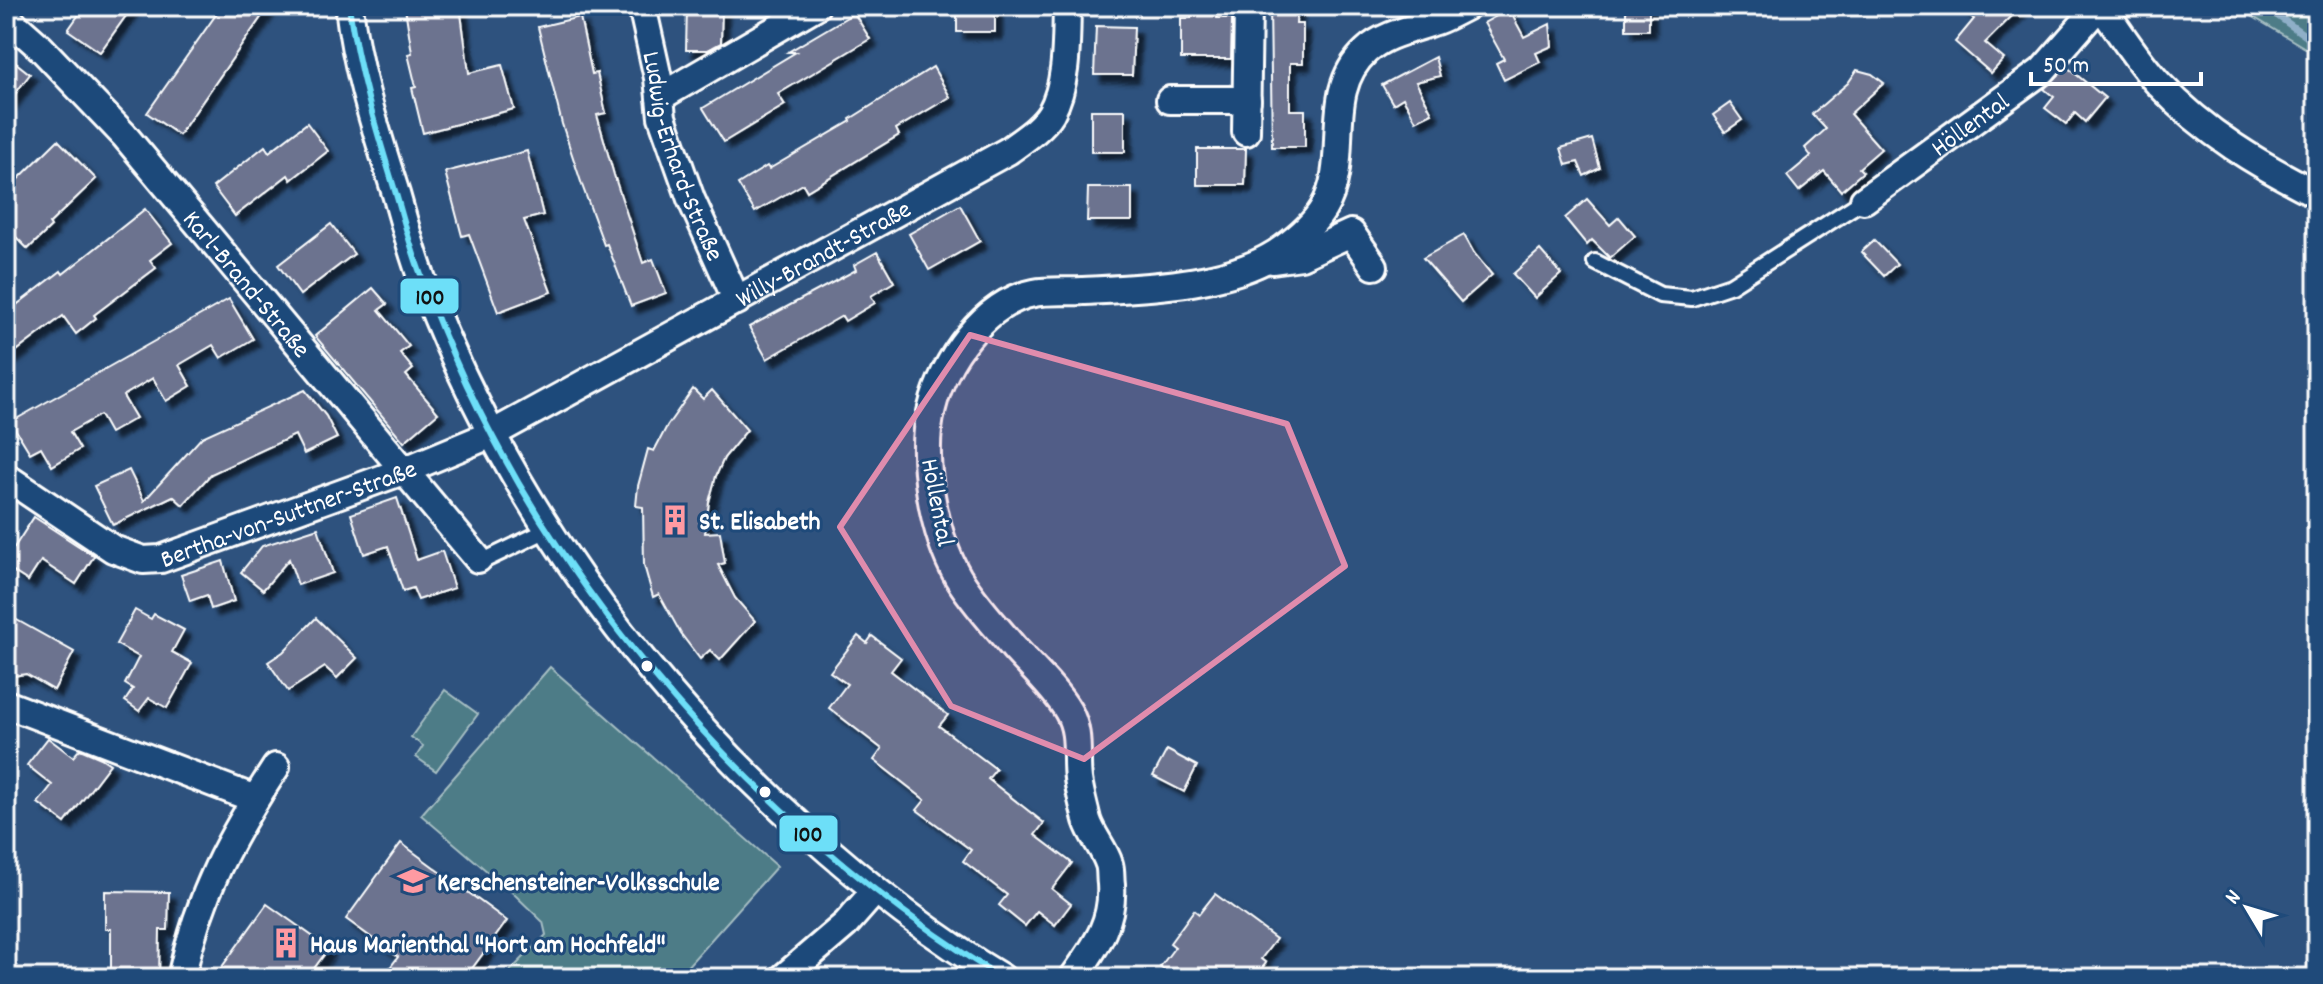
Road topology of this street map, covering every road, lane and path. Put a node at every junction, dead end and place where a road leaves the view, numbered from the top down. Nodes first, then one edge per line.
1 (349, 6) edge
2 (642, 6) edge
3 (816, 6) edge
4 (1067, 6) edge
5 (1248, 6) edge
6 (1467, 6) edge
7 (2100, 6) edge
8 (6, 17) edge
9 (660, 97) junction
10 (1170, 100) dead end
11 (1247, 100) junction
12 (1246, 132) dead end
13 (2317, 194) edge
14 (1864, 200) joint
15 (1264, 261) junction
16 (1595, 262) dead end
17 (1374, 266) dead end
18 (737, 301) junction
19 (492, 434) junction
20 (403, 471) junction
21 (6, 477) edge
22 (547, 530) junction
23 (478, 559) joint
24 (6, 704) edge
25 (276, 767) dead end
26 (255, 799) junction
27 (875, 891) junction
28 (181, 978) edge
29 (783, 978) edge
30 (1002, 978) edge
31 (1073, 978) edge

1 - 19 street
2 - 9 street, Ludwig-Erhard-Straße
3 - 9 street
4 - 18 street, Willy-Brandt-Straße
5 - 11 street
6 - 15 street, Höllental
7 - 13 street, Höllental
7 - 14 street, Höllental
8 - 20 street, Karl-Brand-Straße
9 - 18 street, Ludwig-Erhard-Straße
10 - 11 street
11 - 12 street
14 - 16 lane
15 - 17 street, Höllental
15 - 31 street, Höllental
18 - 19 street, Willy-Brandt-Straße
19 - 20 street, Bertha-von-Suttner-Straße
19 - 22 street
20 - 21 street, Bertha-von-Suttner-Straße
20 - 23 street, Karl-Brand-Straße
22 - 23 lane
22 - 27 street
24 - 26 street
25 - 26 street
26 - 28 street
27 - 29 street
27 - 30 street

